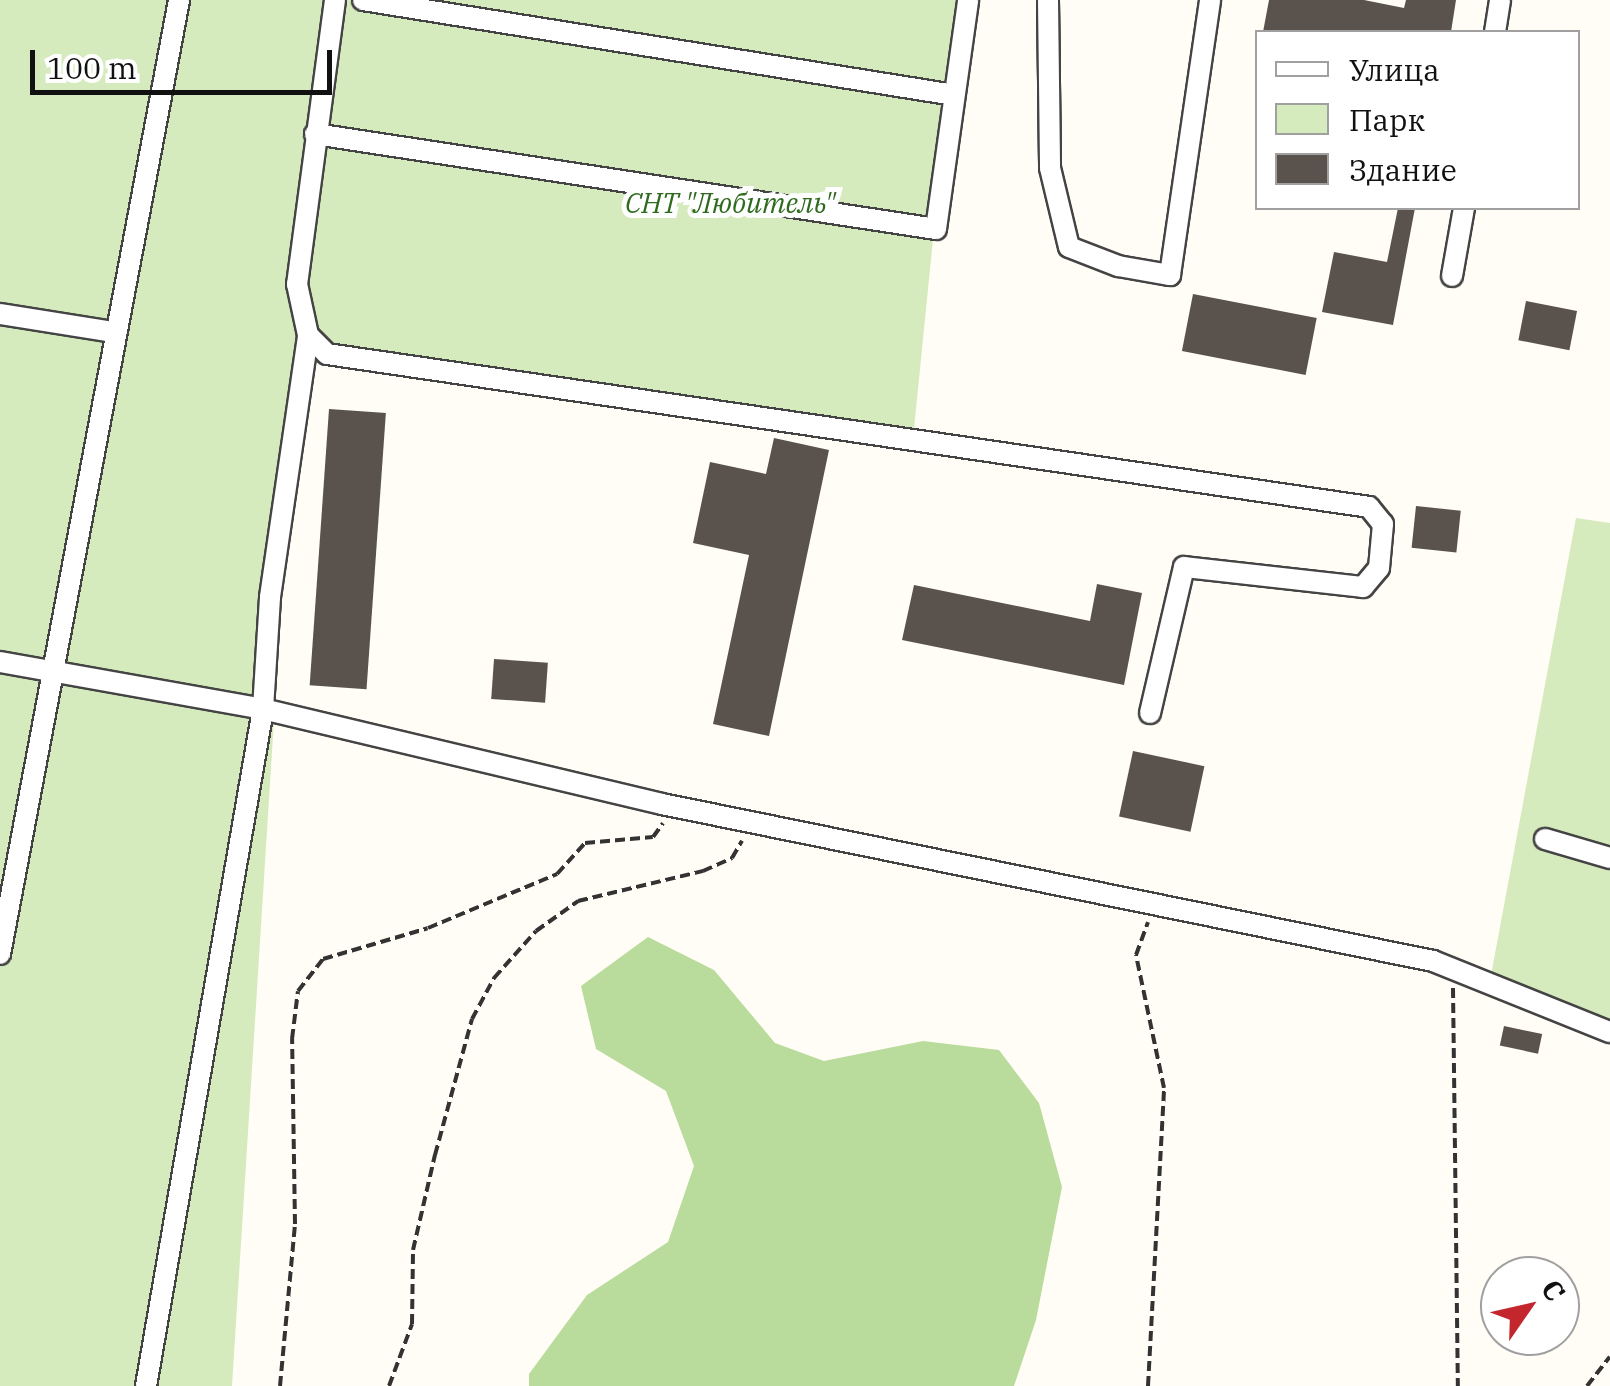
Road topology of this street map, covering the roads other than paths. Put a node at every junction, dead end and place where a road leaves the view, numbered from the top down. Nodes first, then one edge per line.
1 (180, 0) edge
2 (334, 0) edge
3 (363, 0) edge
4 (968, 0) edge
5 (1048, 0) edge
6 (1210, 0) edge
7 (1500, 0) edge
8 (1494, 30) edge
9 (954, 94) junction
10 (314, 134) junction
11 (1464, 210) edge
12 (1452, 276) dead end
13 (0, 314) edge
14 (114, 332) junction
15 (308, 335) junction
16 (0, 662) edge
17 (51, 671) junction
18 (263, 709) junction
19 (1150, 713) dead end
20 (1545, 840) dead end
21 (1610, 858) edge
22 (0, 954) edge
23 (1610, 1032) edge
24 (146, 1386) edge

1 - 14 street
2 - 10 street
3 - 9 street
4 - 9 street
5 - 6 street
7 - 8 street
9 - 10 street
10 - 15 street
11 - 12 street
13 - 14 street
14 - 17 street
15 - 18 street
15 - 19 street
16 - 17 street
17 - 18 street
17 - 22 street
18 - 23 street
18 - 24 street
20 - 21 street

